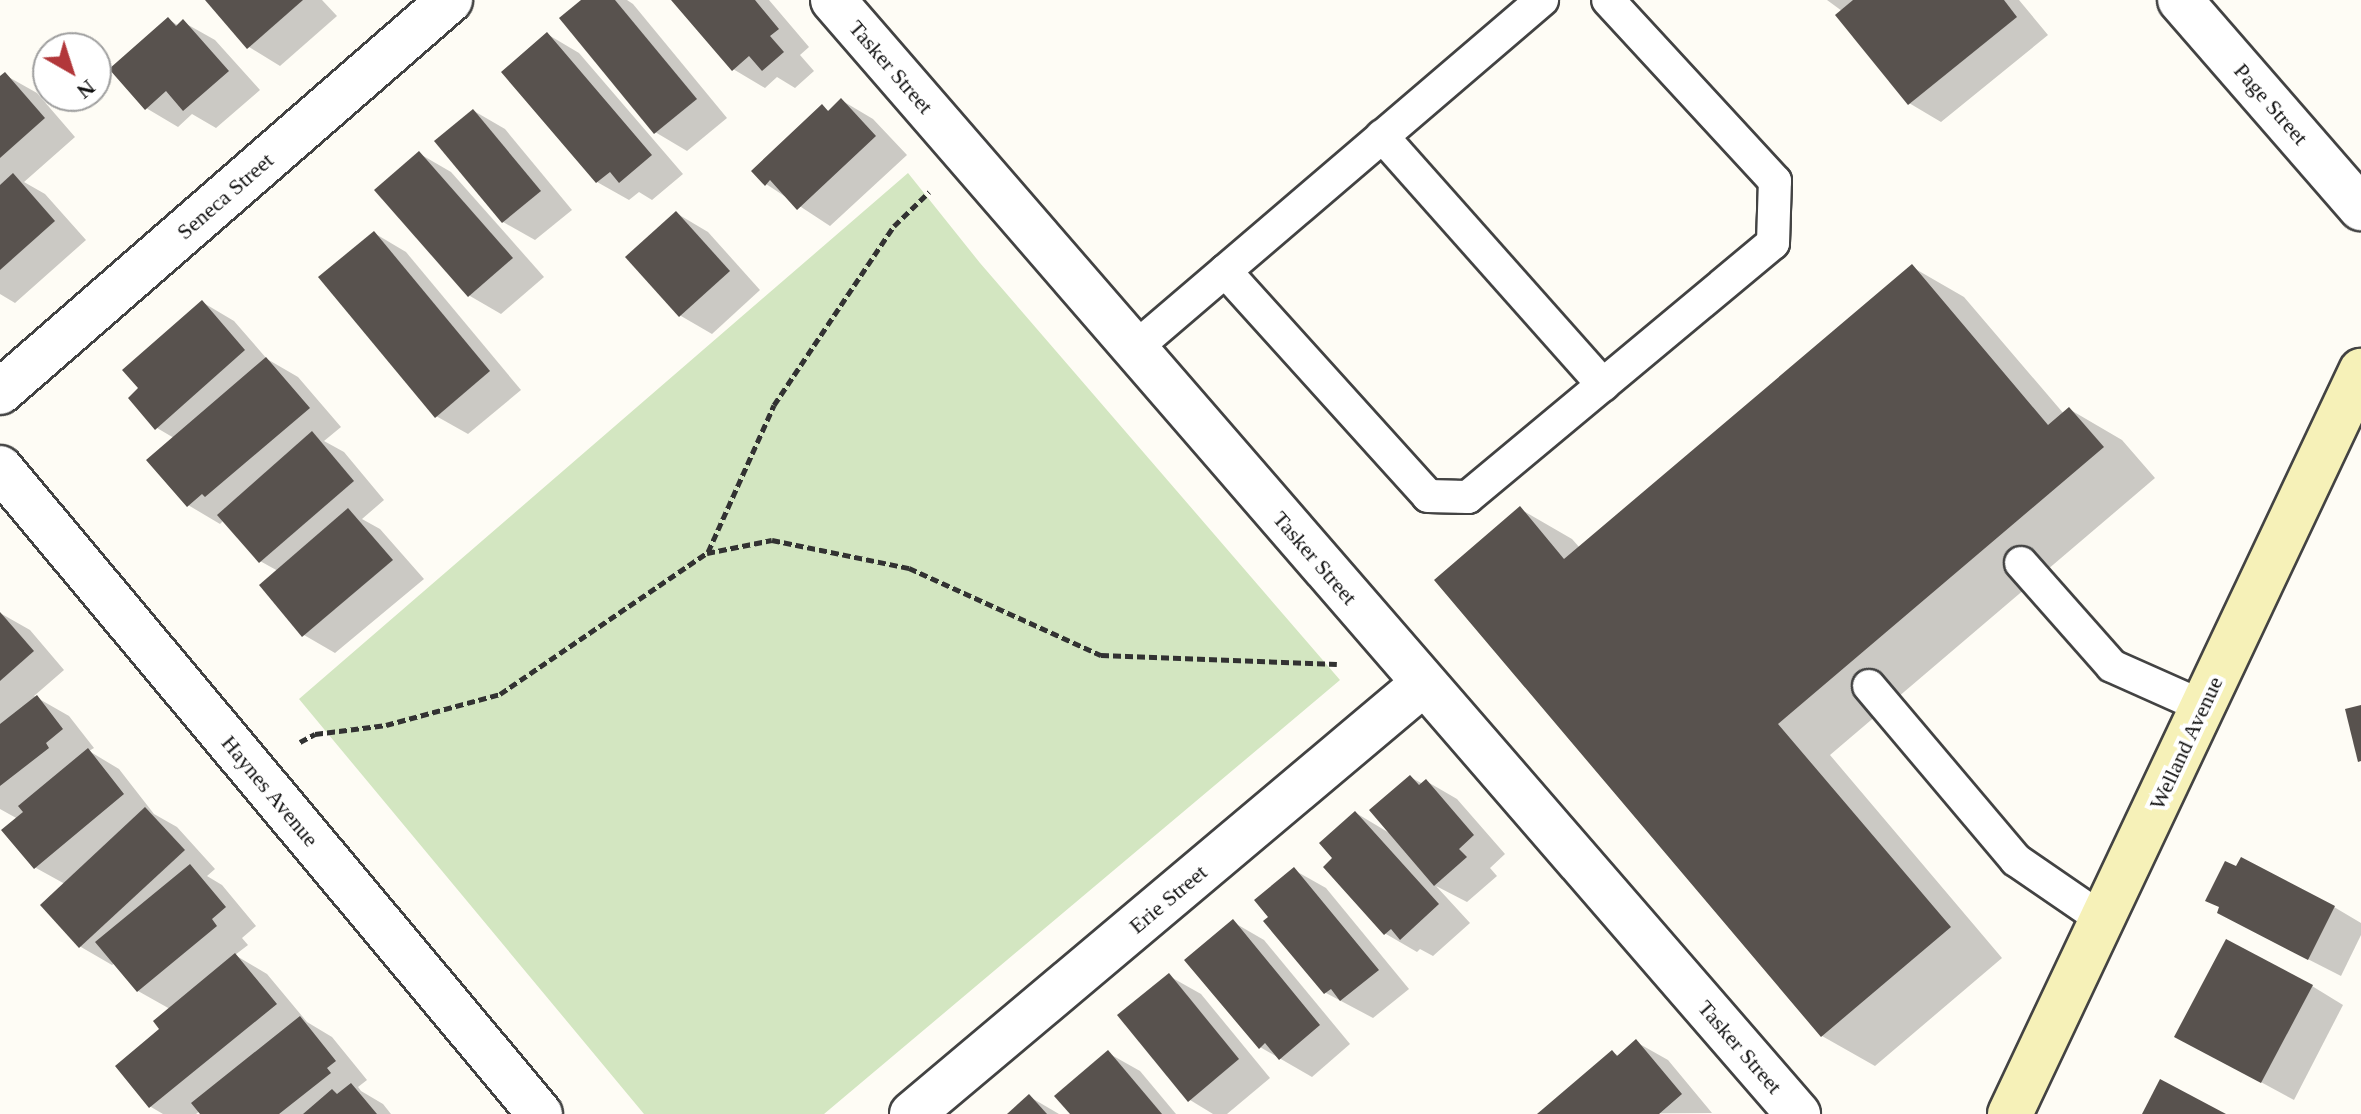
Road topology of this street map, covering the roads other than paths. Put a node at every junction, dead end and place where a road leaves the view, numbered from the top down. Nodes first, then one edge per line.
1 (450, 0) edge
2 (833, 0) edge
3 (1542, 0) edge
4 (1608, 0) edge
5 (2180, 0) edge
6 (1382, 136) junction
7 (2361, 208) edge
8 (1225, 271) junction
9 (1134, 349) junction
10 (2361, 371) edge
11 (1603, 385) junction
12 (0, 392) edge
13 (0, 468) edge
14 (2021, 563) dead end
15 (1415, 674) junction
16 (1869, 686) dead end
17 (2204, 707) junction
18 (2102, 919) junction
19 (540, 1114) edge
20 (912, 1114) edge
21 (1798, 1114) edge
22 (2010, 1114) edge

1 - 12 street, Seneca Street
2 - 9 street, Tasker Street
3 - 6 lane
4 - 11 lane
5 - 7 street, Page Street
6 - 8 lane
6 - 11 lane
8 - 9 lane
8 - 11 lane
9 - 15 street, Tasker Street
10 - 17 main road, Welland Avenue
13 - 19 street, Haynes Avenue
14 - 17 lane
15 - 20 street, Erie Street
15 - 21 street, Tasker Street
16 - 18 lane
17 - 18 main road, Welland Avenue
18 - 22 main road, Welland Avenue

